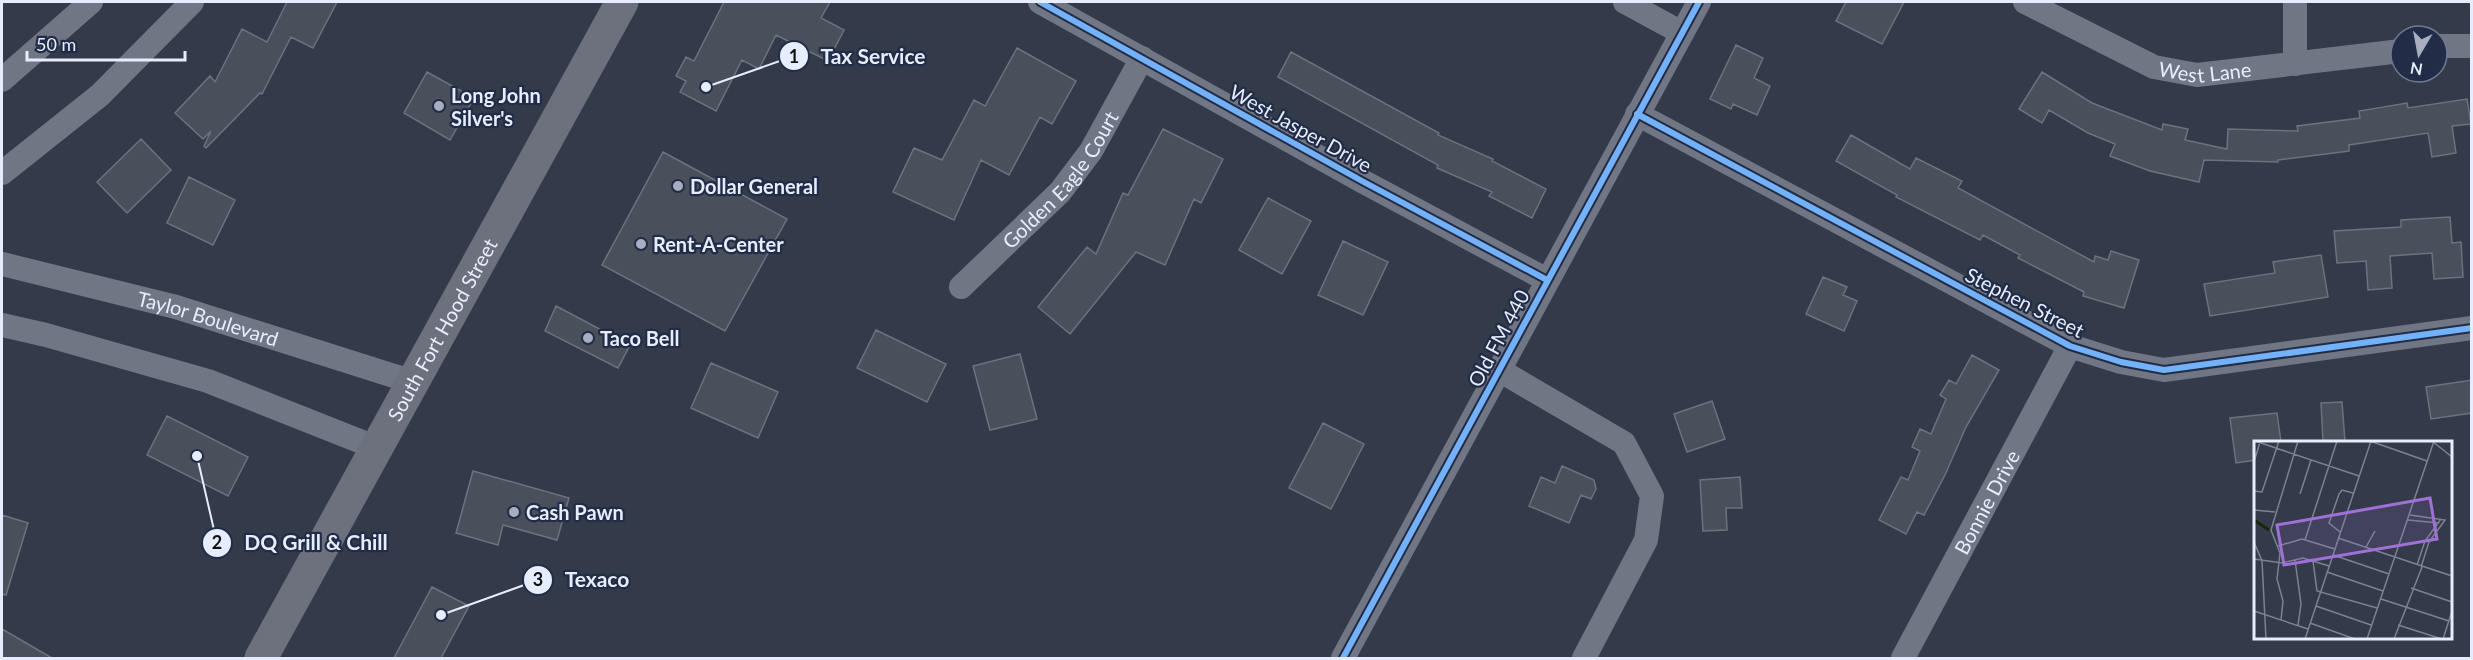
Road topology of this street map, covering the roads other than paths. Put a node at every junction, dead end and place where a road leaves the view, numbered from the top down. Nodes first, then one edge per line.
1 (91, 2) edge
2 (192, 2) edge
3 (622, 2) edge
4 (1040, 2) edge
5 (1625, 2) edge
6 (1699, 2) edge
7 (2025, 2) edge
8 (2295, 2) edge
9 (1682, 33) junction
10 (2449, 46) edge
11 (2472, 46) edge
12 (2389, 52) edge
13 (1142, 58) junction
14 (2295, 64) junction
15 (2, 80) edge
16 (1637, 114) junction
17 (2, 173) edge
18 (2, 264) edge
19 (1547, 280) junction
20 (961, 287) dead end
21 (2, 325) edge
22 (2472, 328) edge
23 (2070, 346) junction
24 (1499, 370) junction
25 (413, 382) junction
26 (376, 448) junction
27 (261, 658) edge
28 (1343, 658) edge
29 (1584, 658) edge
30 (1903, 658) edge

1 - 15 street
2 - 17 street
3 - 25 highway, South Fort Hood Street
4 - 13 street, West Jasper Drive
5 - 9 street
6 - 9 street, Old FM 440
7 - 14 street, West Lane
8 - 14 street
9 - 16 street, Old FM 440
10 - 11 street
12 - 14 street, West Lane
13 - 19 street, West Jasper Drive
13 - 20 street, Golden Eagle Court
16 - 19 street, Old FM 440
16 - 23 street, Stephen Street
18 - 25 street, Taylor Boulevard
19 - 24 street, Old FM 440
21 - 26 street
22 - 23 street, Stephen Street
23 - 30 street, Bonnie Drive
24 - 28 street, Old FM 440
24 - 29 street
25 - 26 highway, South Fort Hood Street
26 - 27 highway, South Fort Hood Street

